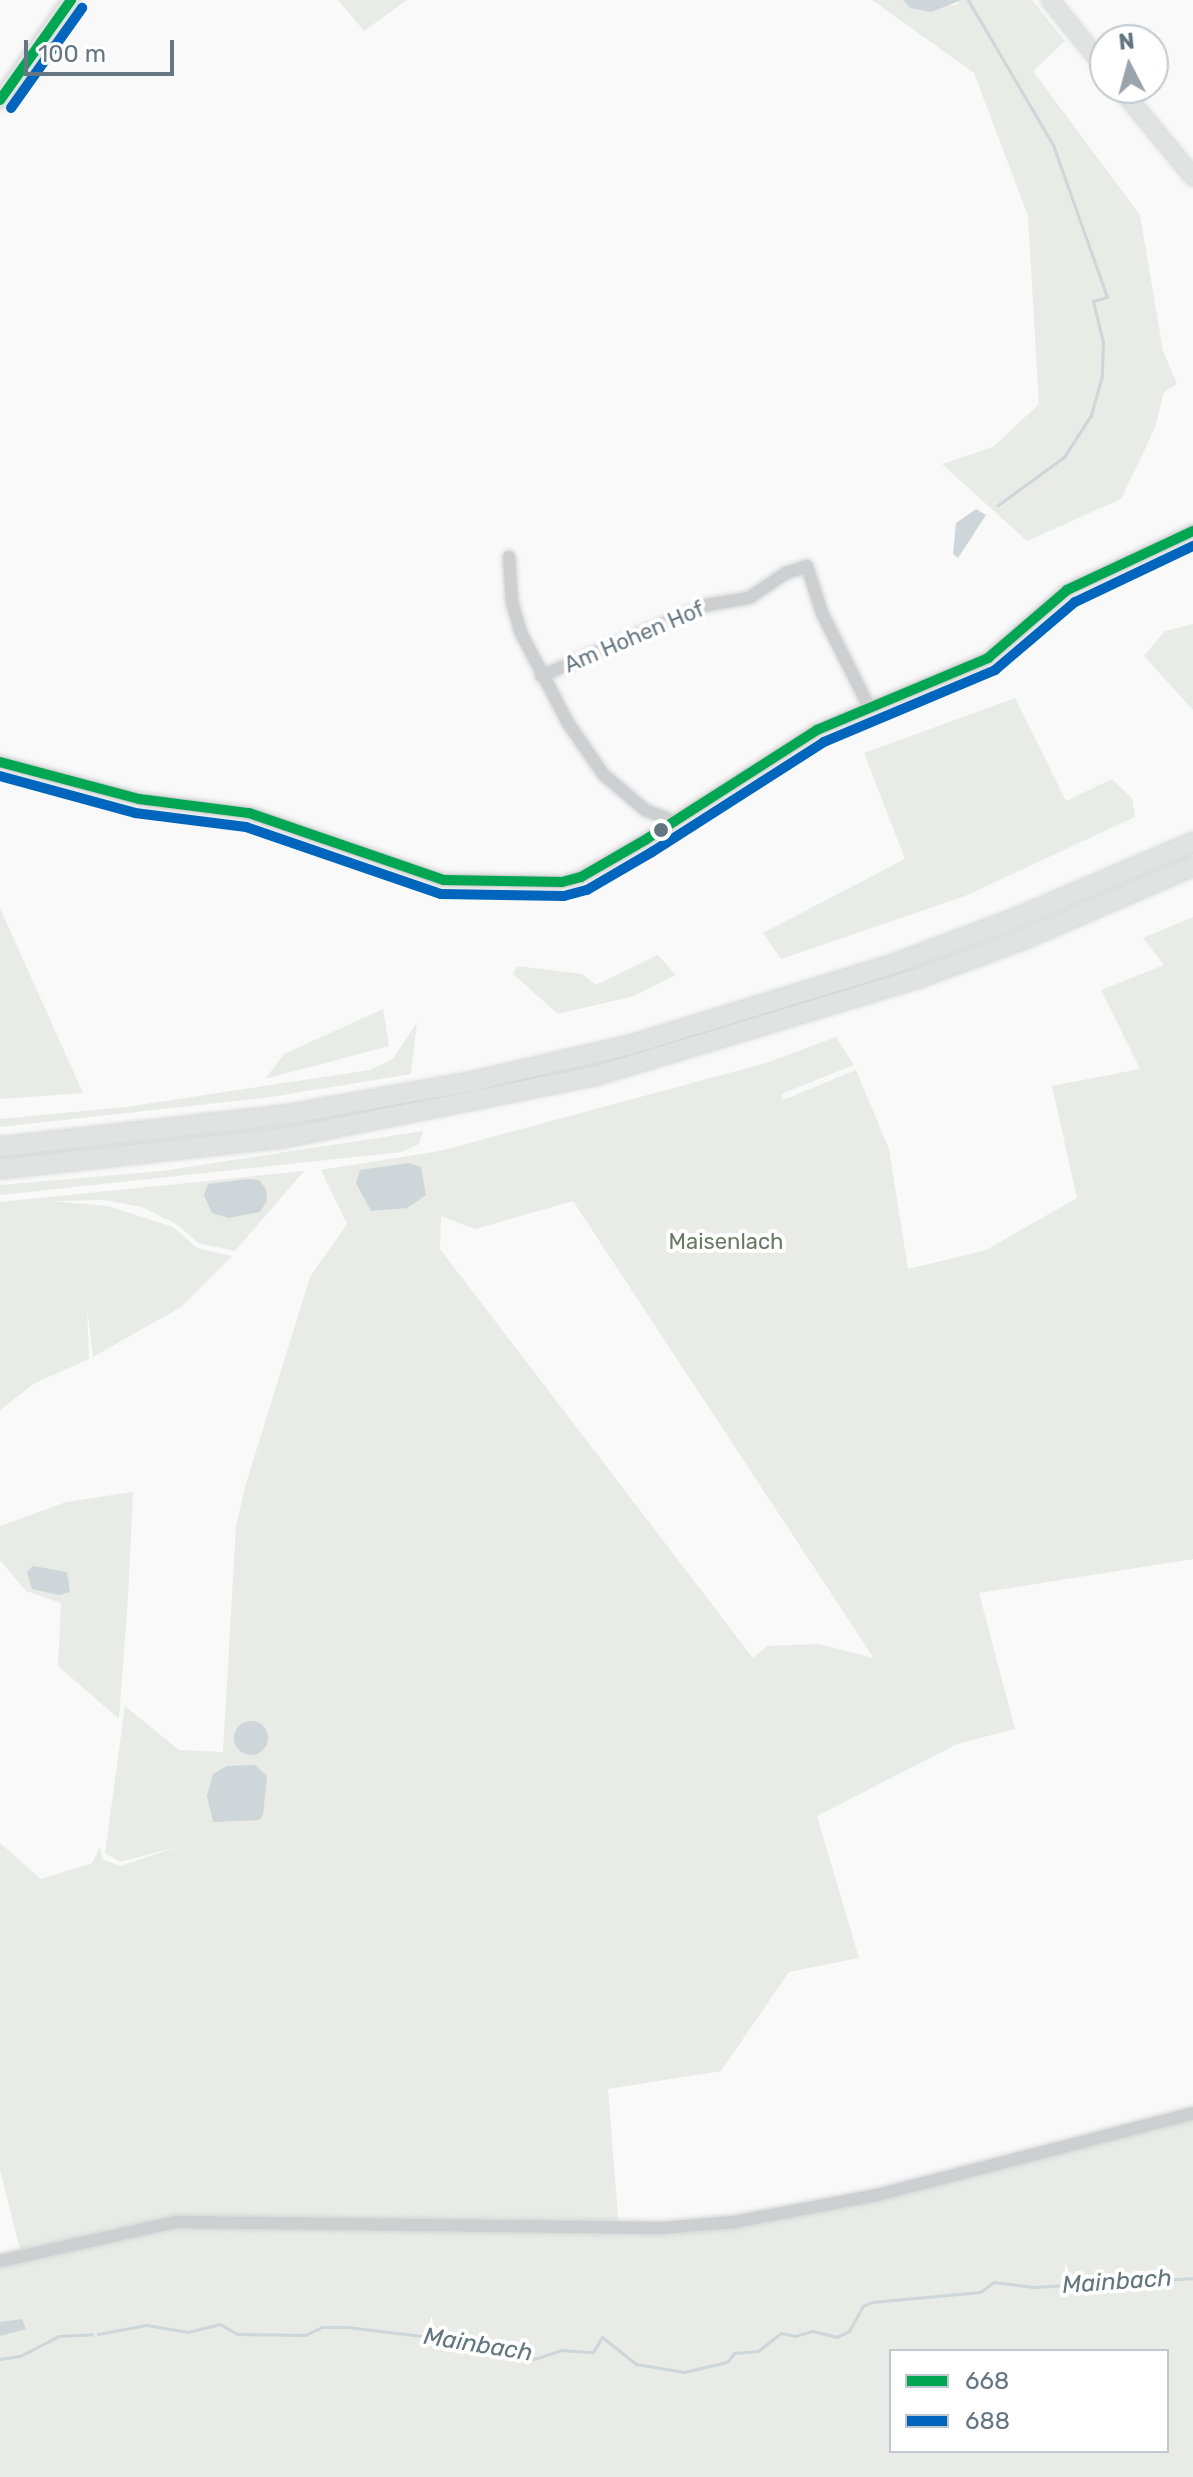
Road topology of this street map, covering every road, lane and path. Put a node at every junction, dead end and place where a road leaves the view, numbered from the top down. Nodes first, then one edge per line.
1 (71, 0) edge
2 (1050, 0) edge
3 (1089, 48) edge
4 (0, 100) edge
5 (1133, 104) edge
6 (1193, 177) edge
7 (1193, 531) edge
8 (509, 557) dead end
9 (541, 676) junction
10 (868, 705) junction
11 (0, 762) edge
12 (673, 821) junction
13 (1193, 842) edge
14 (1193, 866) edge
15 (0, 1147) edge
16 (0, 1169) edge
17 (1193, 2113) edge
18 (0, 2261) edge

1 - 4 main road
2 - 3 main road
5 - 6 main road
7 - 10 street
8 - 9 street, Am Hohen Hof
9 - 10 street, Am Hohen Hof
9 - 12 street, Am Hohen Hof
10 - 12 street
11 - 12 street
13 - 15 highway
14 - 16 highway
17 - 18 street

